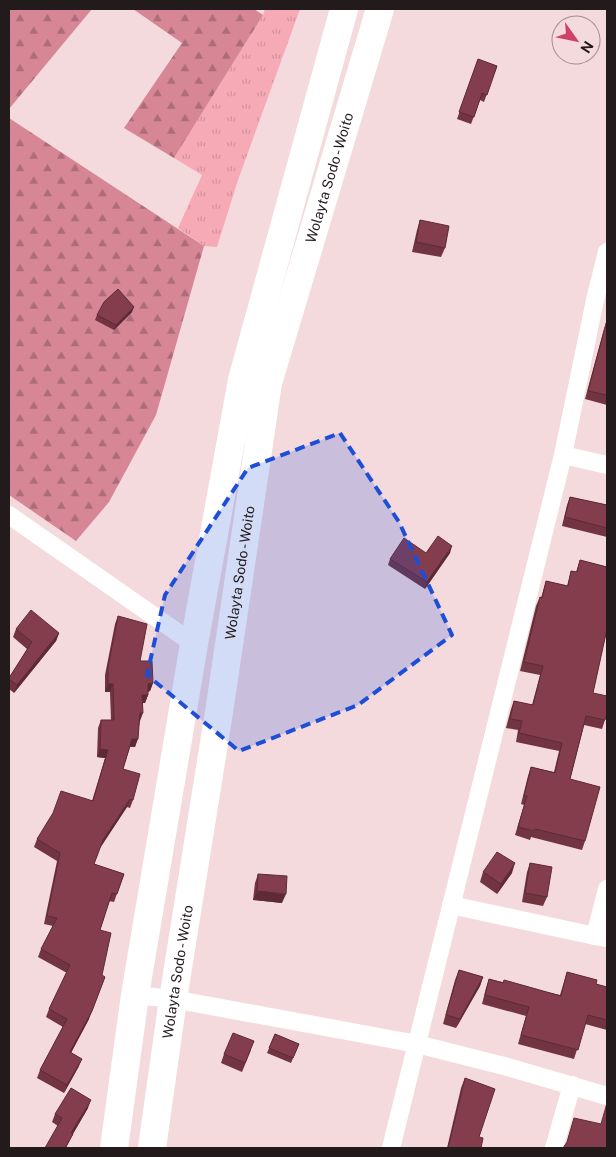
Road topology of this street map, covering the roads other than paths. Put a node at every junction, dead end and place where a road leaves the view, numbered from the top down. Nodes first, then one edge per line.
1 (344, 9) edge
2 (380, 9) edge
3 (607, 252) edge
4 (601, 302) edge
5 (563, 455) junction
6 (607, 465) edge
7 (9, 515) edge
8 (194, 644) junction
9 (607, 889) edge
10 (452, 905) junction
11 (601, 938) edge
12 (135, 995) junction
13 (173, 999) junction
14 (417, 1044) junction
15 (572, 1085) junction
16 (607, 1096) edge
17 (114, 1148) edge
18 (152, 1148) edge
19 (390, 1148) edge
20 (554, 1148) edge

1 - 8 highway, Wolayta Sodo - Woito
2 - 13 highway, Wolayta Sodo - Woito
3 - 4 street
4 - 5 street
5 - 6 street
5 - 10 street
7 - 8 street
8 - 12 highway, Wolayta Sodo - Woito
9 - 11 street
10 - 11 street
10 - 14 street
12 - 13 street
12 - 17 highway, Wolayta Sodo - Woito
13 - 14 street
13 - 18 highway, Wolayta Sodo - Woito
14 - 15 street
14 - 19 street
15 - 16 street
15 - 20 street

